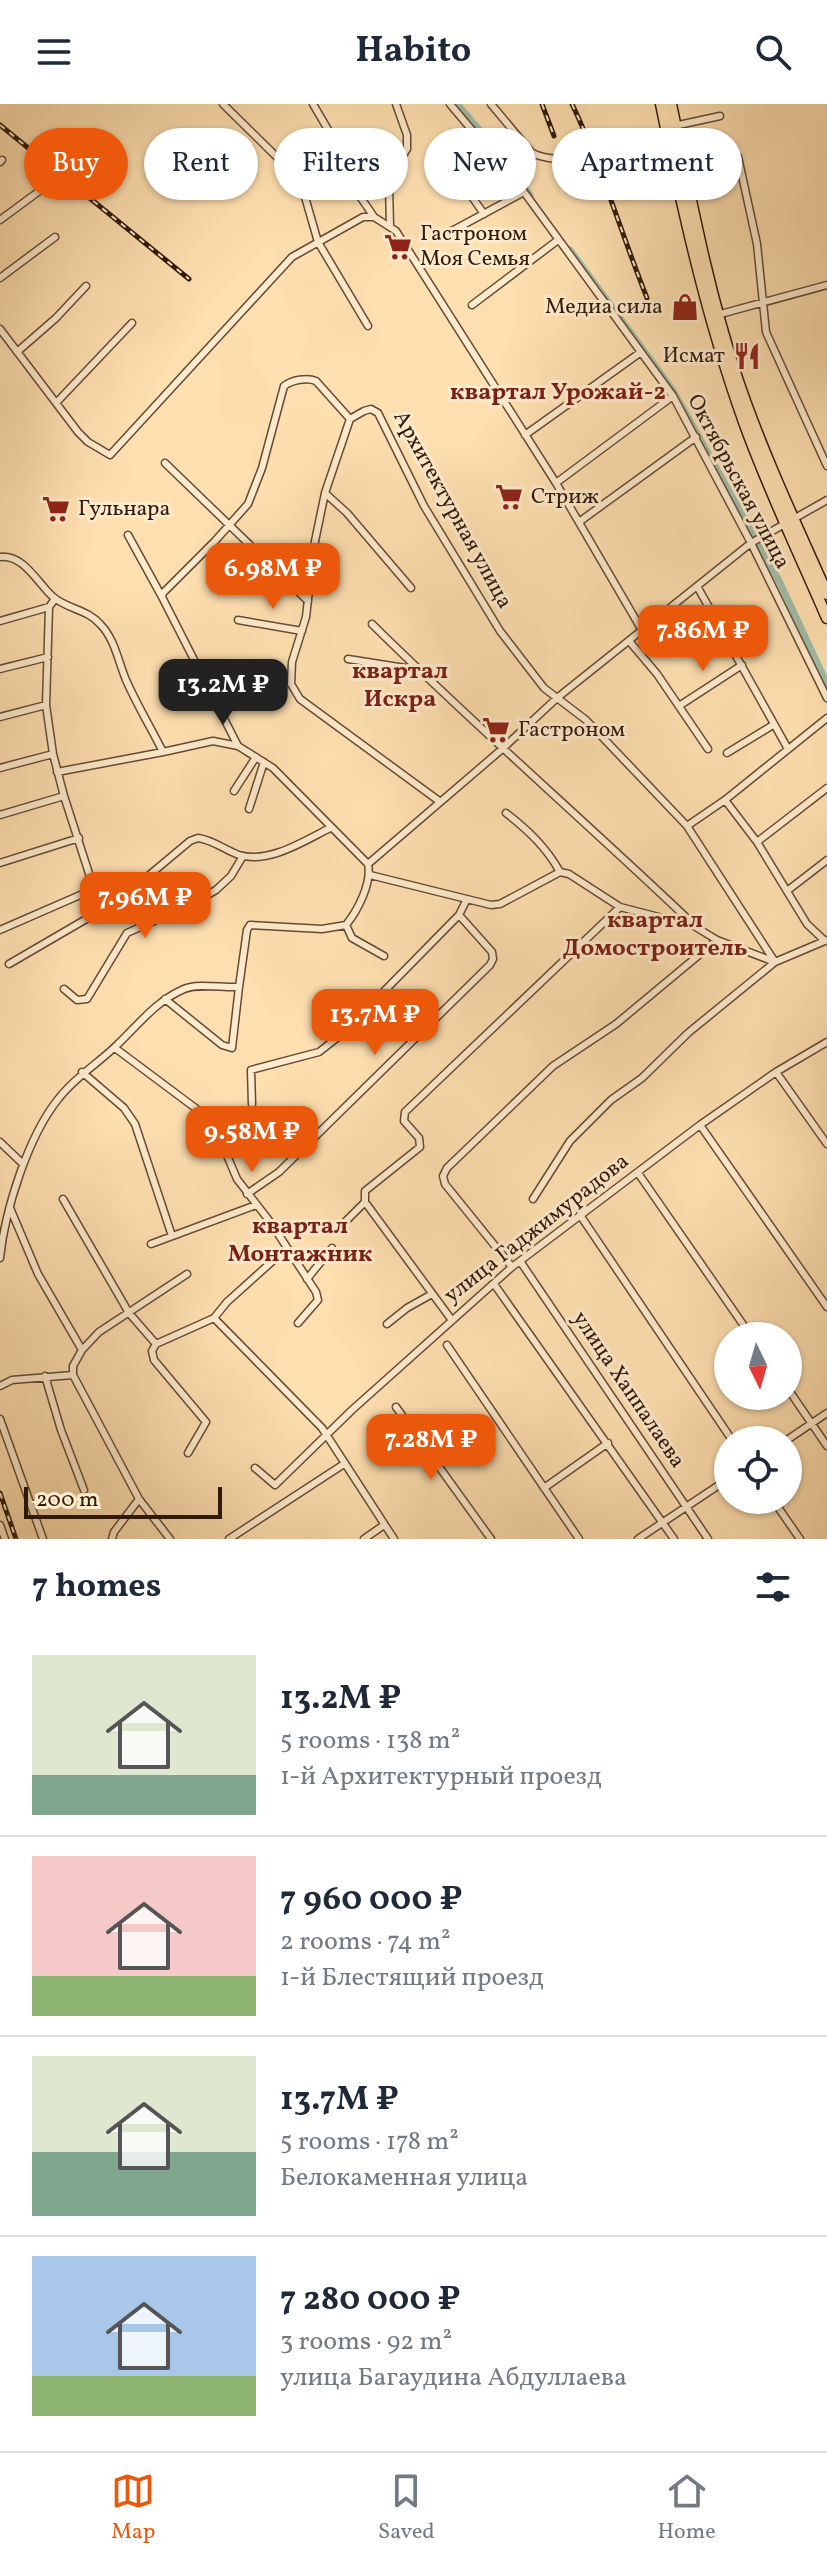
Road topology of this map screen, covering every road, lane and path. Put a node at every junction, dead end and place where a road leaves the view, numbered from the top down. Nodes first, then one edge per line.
1 (223, 104) edge
2 (313, 104) edge
3 (396, 104) edge
4 (450, 104) edge
5 (491, 104) edge
6 (661, 104) edge
7 (671, 104) edge
8 (720, 116) dead end
9 (671, 127) junction
10 (470, 128) edge
11 (552, 158) edge
12 (742, 175) edge
13 (27, 200) edge
14 (474, 200) edge
15 (509, 200) edge
16 (530, 200) edge
17 (687, 200) edge
18 (484, 214) junction
19 (374, 217) junction
20 (0, 220) edge
21 (390, 226) junction
22 (450, 232) dead end
23 (55, 237) dead end
24 (558, 240) junction
25 (318, 242) junction
26 (0, 278) edge
27 (827, 285) edge
28 (86, 286) dead end
29 (762, 301) junction
30 (472, 305) dead end
31 (713, 315) junction
32 (132, 323) dead end
33 (368, 326) dead end
34 (0, 329) edge
35 (17, 352) junction
36 (641, 352) junction
37 (673, 396) junction
38 (56, 403) junction
39 (350, 419) junction
40 (525, 435) junction
41 (696, 437) junction
42 (165, 463) dead end
43 (827, 466) edge
44 (556, 483) junction
45 (325, 493) junction
46 (827, 500) edge
47 (790, 521) junction
48 (579, 522) junction
49 (230, 526) junction
50 (128, 535) dead end
51 (754, 541) junction
52 (0, 557) edge
53 (697, 586) junction
54 (411, 588) dead end
55 (827, 594) edge
56 (162, 597) junction
57 (55, 599) junction
58 (308, 601) junction
59 (49, 607) junction
60 (827, 618) edge
61 (238, 620) dead end
62 (0, 621) edge
63 (372, 624) dead end
64 (302, 631) junction
65 (643, 632) junction
66 (630, 642) junction
67 (48, 657) junction
68 (348, 659) dead end
69 (742, 665) junction
70 (0, 669) edge
71 (418, 670) junction
72 (557, 698) junction
73 (827, 698) edge
74 (46, 705) junction
75 (679, 706) junction
76 (0, 717) edge
77 (827, 718) edge
78 (773, 725) junction
79 (238, 746) junction
80 (708, 749) dead end
81 (788, 749) junction
82 (501, 750) junction
83 (163, 752) junction
84 (727, 753) dead end
85 (53, 754) junction
86 (256, 757) junction
87 (264, 762) junction
88 (0, 768) edge
89 (57, 772) junction
90 (827, 788) edge
91 (234, 791) dead end
92 (64, 796) junction
93 (725, 800) junction
94 (439, 801) junction
95 (249, 809) dead end
96 (506, 813) dead end
97 (0, 815) edge
98 (687, 826) junction
99 (330, 828) junction
100 (79, 838) junction
101 (757, 842) junction
102 (243, 856) junction
103 (827, 860) edge
104 (0, 863) edge
105 (368, 864) junction
106 (560, 872) junction
107 (370, 875) junction
108 (94, 889) junction
109 (787, 891) junction
110 (111, 894) junction
111 (466, 901) junction
112 (620, 907) junction
113 (459, 915) junction
114 (346, 925) junction
115 (694, 926) junction
116 (0, 930) edge
117 (717, 940) junction
118 (826, 941) edge
119 (384, 956) dead end
120 (775, 962) junction
121 (9, 964) dead end
122 (239, 987) junction
123 (64, 989) dead end
124 (165, 999) junction
125 (827, 1042) edge
126 (115, 1048) junction
127 (82, 1072) junction
128 (776, 1072) junction
129 (252, 1104) dead end
130 (700, 1125) junction
131 (0, 1142) edge
132 (827, 1144) edge
133 (23, 1164) junction
134 (638, 1173) junction
135 (247, 1194) junction
136 (63, 1199) dead end
137 (364, 1199) junction
138 (533, 1199) dead end
139 (256, 1205) junction
140 (10, 1208) junction
141 (580, 1215) junction
142 (341, 1226) dead end
143 (172, 1236) junction
144 (151, 1244) dead end
145 (332, 1248) dead end
146 (286, 1249) junction
147 (0, 1258) edge
148 (520, 1261) junction
149 (512, 1267) junction
150 (187, 1274) dead end
151 (307, 1279) junction
152 (494, 1284) junction
153 (432, 1294) junction
154 (827, 1307) edge
155 (129, 1313) junction
156 (214, 1318) junction
157 (450, 1318) junction
158 (741, 1322) edge
159 (298, 1323) dead end
160 (387, 1324) dead end
161 (156, 1344) junction
162 (447, 1345) dead end
163 (82, 1350) junction
164 (73, 1375) junction
165 (45, 1376) junction
166 (0, 1386) edge
167 (396, 1407) dead end
168 (802, 1409) edge
169 (827, 1413) edge
170 (0, 1419) edge
171 (812, 1423) junction
172 (723, 1426) edge
173 (802, 1430) edge
174 (326, 1434) junction
175 (608, 1443) junction
176 (827, 1446) edge
177 (188, 1453) dead end
178 (344, 1464) junction
179 (255, 1468) dead end
180 (544, 1488) junction
181 (714, 1488) edge
182 (84, 1490) dead end
183 (139, 1499) junction
184 (686, 1507) junction
185 (783, 1514) edge
186 (663, 1523) junction
187 (0, 1525) edge
188 (384, 1525) junction
189 (5, 1539) edge
190 (43, 1539) edge
191 (112, 1539) edge
192 (170, 1539) edge
193 (229, 1539) edge
194 (364, 1539) edge
195 (394, 1539) edge
196 (491, 1539) edge
197 (579, 1539) edge
198 (638, 1539) edge
199 (674, 1539) edge
200 (708, 1539) edge
201 (800, 1539) edge

1 - 25 street
2 - 19 street
3 - 21 street
4 - 10 street, Октябрьская улица
5 - 11 street
6 - 9 main road
7 - 9 main road
8 - 9 street
12 - 29 street
13 - 20 street
14 - 18 street
15 - 18 street
16 - 24 street, Октябрьская улица
17 - 31 main road
18 - 22 street
19 - 21 street
19 - 25 street
21 - 40 street
23 - 26 street
24 - 30 street
24 - 36 street, Октябрьская улица
25 - 33 street
25 - 38 street
27 - 29 street
28 - 35 street
29 - 31 street
29 - 43 street
31 - 47 main road
32 - 38 street
34 - 35 street
35 - 38 street
36 - 37 street, Октябрьская улица
36 - 40 street
37 - 41 street, Октябрьская улица
37 - 44 street
39 - 45 street
39 - 49 street
39 - 72 street, Архитектурная улица
40 - 44 street
41 - 48 street
41 - 51 street, Октябрьская улица
42 - 49 street
44 - 48 street
45 - 54 street
45 - 58 street
46 - 47 street
47 - 51 street
47 - 55 main road
47 - 60 main road
48 - 65 street
49 - 56 street
49 - 58 street
50 - 56 street
51 - 53 street
51 - 73 street, Октябрьская улица
52 - 57 street
53 - 65 street
53 - 69 street
56 - 79 street
57 - 59 street
57 - 83 street
58 - 64 street
59 - 62 street
59 - 67 street
61 - 64 street
63 - 71 street
64 - 94 street
65 - 66 street
66 - 72 street
66 - 75 street
67 - 70 street
67 - 74 street
68 - 71 street
69 - 75 street
69 - 78 street
71 - 82 street
72 - 82 street
72 - 98 street, Архитектурная улица
74 - 76 street
74 - 85 street
75 - 80 street
77 - 81 street
78 - 81 street
78 - 84 street
79 - 83 street
79 - 86 street
81 - 93 street
82 - 94 street
82 - 115 street
83 - 89 street
85 - 88 street
85 - 89 street
86 - 87 street
86 - 91 street
87 - 95 street
87 - 99 street
89 - 92 street
90 - 101 street
92 - 97 street
92 - 100 street
93 - 98 street
93 - 101 street
94 - 105 street
96 - 106 street
98 - 120 street, Архитектурная улица
99 - 102 street
99 - 105 street
100 - 104 street
100 - 108 street
101 - 109 street
102 - 110 street
102 - 123 street
103 - 109 street
105 - 107 street
106 - 111 street
106 - 112 street
107 - 111 street
107 - 114 street
108 - 110 street
108 - 116 street
109 - 118 street
110 - 121 street
111 - 113 street
112 - 115 street
112 - 137 street
113 - 129 street
113 - 135 street
114 - 119 street
114 - 122 street
115 - 117 street
117 - 120 street
117 - 149 street
118 - 120 street
120 - 138 street
122 - 124 street
122 - 124 street
124 - 126 street
125 - 128 street, улица Гаджимурадова
126 - 127 street
126 - 135 street
127 - 133 street
127 - 143 street
128 - 130 street, улица Гаджимурадова
128 - 132 street
130 - 134 street, улица Гаджимурадова
130 - 154 street
131 - 133 street
133 - 140 street
134 - 141 street, улица Гаджимурадова
134 - 158 street
135 - 139 street
136 - 155 street
137 - 142 street
137 - 153 street
139 - 143 street
139 - 146 street
140 - 147 street
140 - 163 street
141 - 148 street, улица Гаджимурадова
141 - 172 street
143 - 144 street
145 - 151 street
146 - 151 street
146 - 156 street
148 - 149 street, улица Гаджимурадова
148 - 184 street, улица Хаппалаева
149 - 152 street, улица Гаджимурадова
150 - 155 street
151 - 159 street
152 - 157 street, улица Гаджимурадова
152 - 175 street, улица Хаппалаева
153 - 157 street
153 - 160 street
155 - 161 street
155 - 163 street
156 - 161 street
156 - 174 street
157 - 174 street, улица Гаджимурадова
161 - 177 street
162 - 180 street
163 - 164 street
164 - 165 street
164 - 183 street
165 - 166 street
165 - 182 street
167 - 196 street
168 - 171 street
169 - 171 street
170 - 190 street
171 - 173 street
171 - 176 street
174 - 178 street
174 - 179 street, улица Гаджимурадова
175 - 180 street
175 - 186 street, улица Хаппалаева
178 - 188 street
178 - 193 street
180 - 197 street
181 - 184 street
183 - 191 street
183 - 192 street
184 - 186 street
184 - 200 street, улица Хаппалаева
185 - 201 street
186 - 198 street
186 - 199 street, улица Хаппалаева
187 - 189 street
188 - 194 street
188 - 195 street

